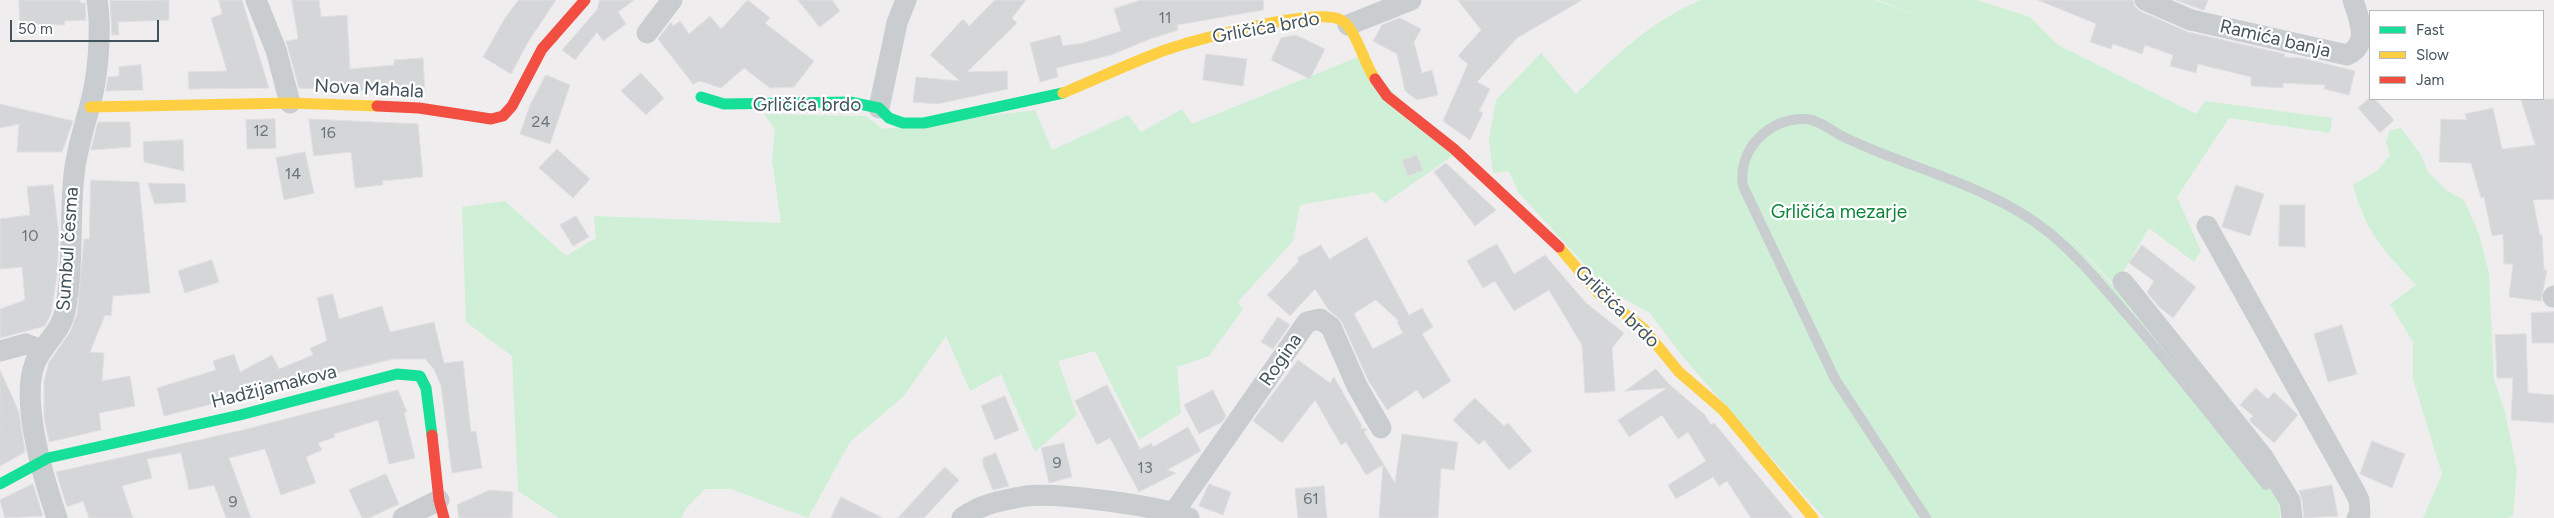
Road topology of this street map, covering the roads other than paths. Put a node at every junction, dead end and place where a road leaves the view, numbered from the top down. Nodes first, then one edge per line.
1 (97, 0) edge
2 (256, 0) edge
3 (585, 0) edge
4 (672, 0) edge
5 (906, 0) edge
6 (1411, 0) edge
7 (2145, 0) edge
8 (2353, 0) edge
9 (1348, 25) junction
10 (647, 33) dead end
11 (701, 97) dead end
12 (290, 103) junction
13 (90, 107) junction
14 (880, 108) junction
15 (2207, 226) dead end
16 (2123, 282) dead end
17 (42, 350) junction
18 (0, 351) edge
19 (1381, 428) dead end
20 (39, 463) junction
21 (0, 484) edge
22 (2266, 485) dead end
23 (441, 509) edge
24 (1181, 515) edge
25 (57, 518) edge
26 (402, 518) edge
27 (962, 518) edge
28 (1813, 518) edge
29 (1926, 518) edge
30 (2292, 518) edge
31 (2357, 518) edge

1 - 13 street, Sumbul česma
2 - 12 street
3 - 12 street, Nova Mahala
4 - 10 street
5 - 14 street
6 - 9 street
7 - 8 street, Ramića banja
9 - 14 street, Grličića brdo
9 - 28 street, Grličića brdo
11 - 14 street, Grličića brdo
12 - 13 street, Nova Mahala
13 - 17 street, Sumbul česma
15 - 31 street
16 - 30 street
17 - 18 street
17 - 20 street, Sumbul česma
19 - 24 street, Rogina
20 - 21 street, Hadžijamakova
20 - 23 street, Hadžijamakova
20 - 25 street, Sumbul česma
22 - 29 lane
23 - 26 street
24 - 27 street, Rogina

